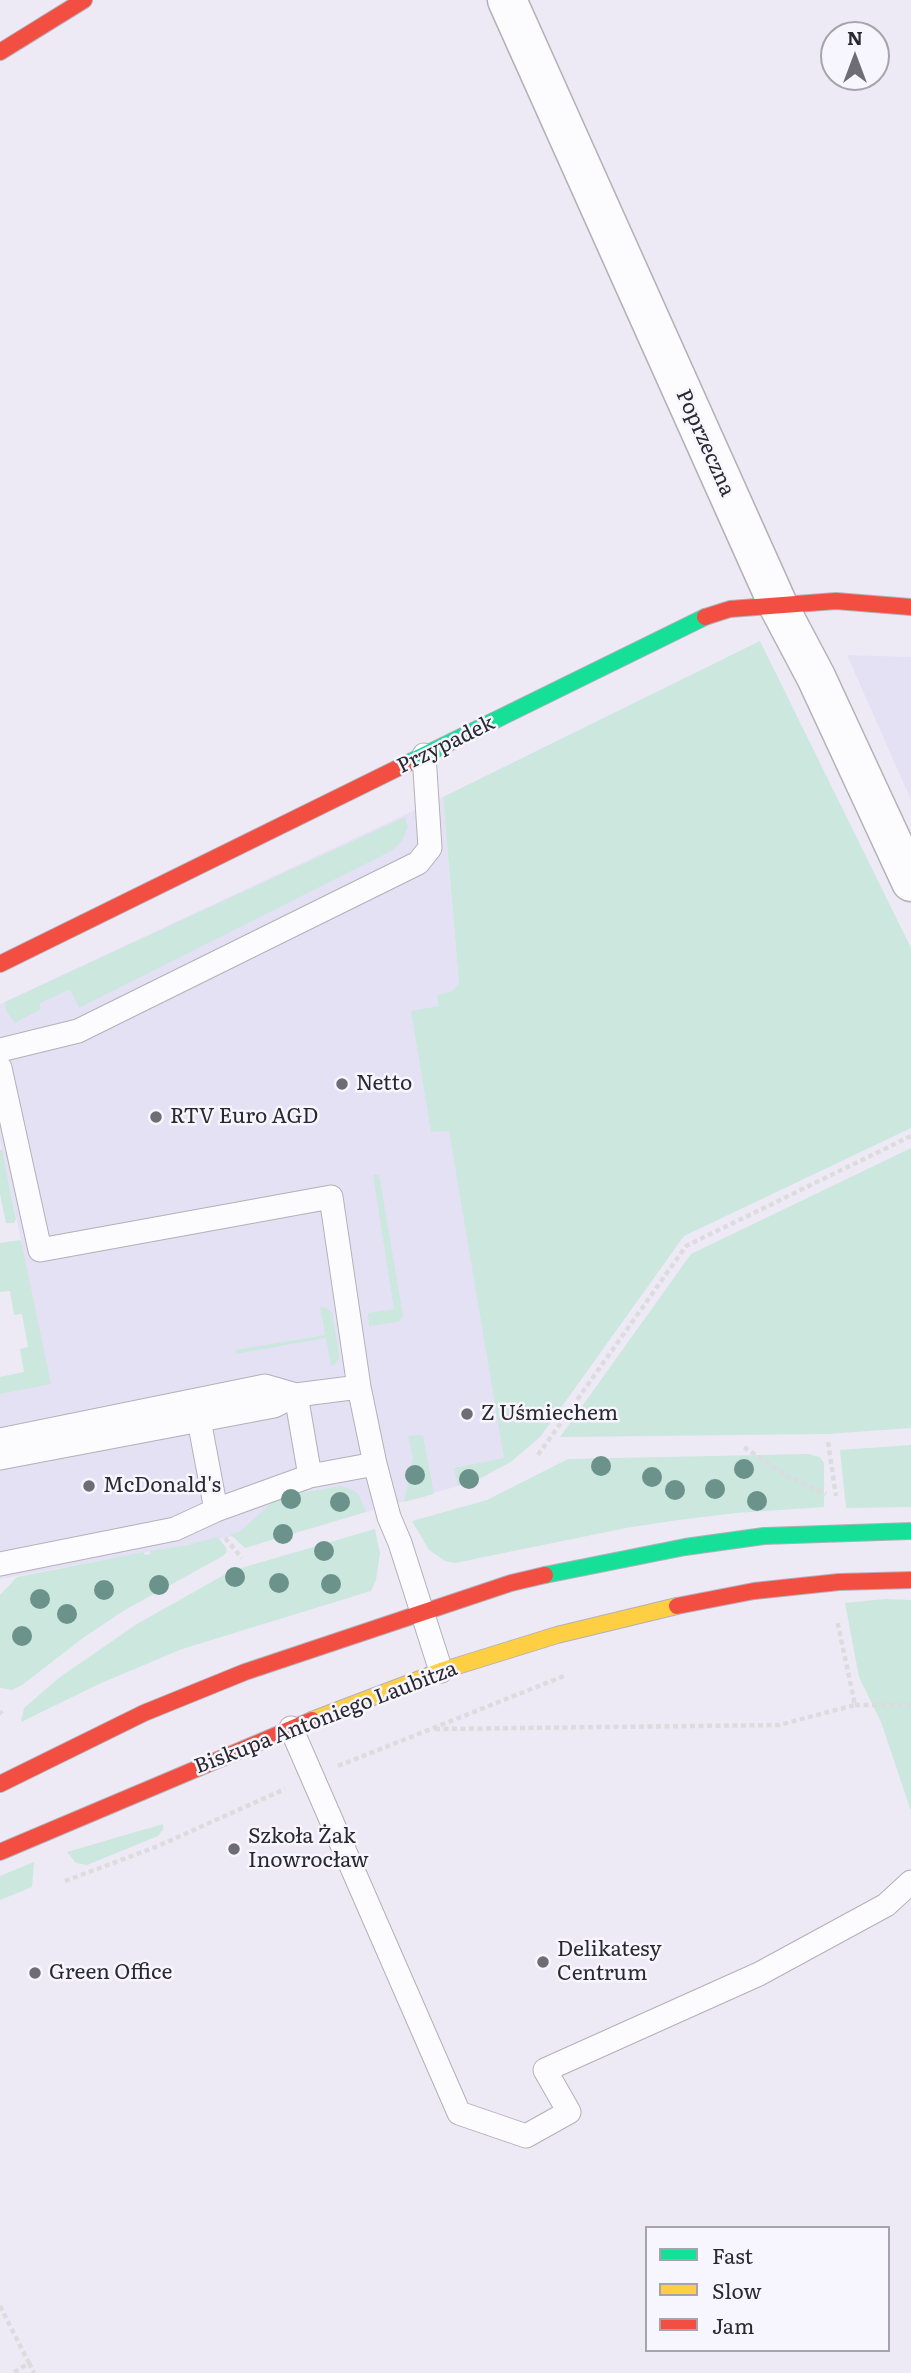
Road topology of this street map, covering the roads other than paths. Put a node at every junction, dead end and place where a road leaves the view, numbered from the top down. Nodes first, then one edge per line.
1 (84, 0) edge
2 (507, 0) edge
3 (0, 52) edge
4 (779, 607) junction
5 (911, 607) edge
6 (424, 755) junction
7 (911, 883) edge
8 (0, 964) edge
9 (0, 1050) edge
10 (0, 1068) edge
11 (359, 1387) junction
12 (296, 1395) junction
13 (199, 1420) junction
14 (0, 1440) edge
15 (0, 1458) edge
16 (375, 1464) junction
17 (310, 1476) junction
18 (216, 1510) junction
19 (911, 1531) edge
20 (0, 1564) edge
21 (911, 1580) edge
22 (421, 1612) junction
23 (441, 1671) junction
24 (292, 1728) junction
25 (0, 1784) edge
26 (0, 1852) edge
27 (911, 1882) edge

1 - 3 main road
2 - 4 street, Poprzeczna
4 - 5 main road, Przypadek
4 - 6 main road, Przypadek
4 - 7 street, Poprzeczna
6 - 8 main road, Przypadek
6 - 9 lane
10 - 11 lane
11 - 12 lane
11 - 16 lane
12 - 13 lane
12 - 14 lane
12 - 17 lane
13 - 15 lane
13 - 18 lane
16 - 17 lane
16 - 22 lane
17 - 18 lane
18 - 20 lane
19 - 22 main road
21 - 23 main road, Biskupa Antoniego Laubitza
22 - 23 lane
22 - 25 main road
23 - 24 main road, Biskupa Antoniego Laubitza
24 - 26 main road, Biskupa Antoniego Laubitza
24 - 27 lane

